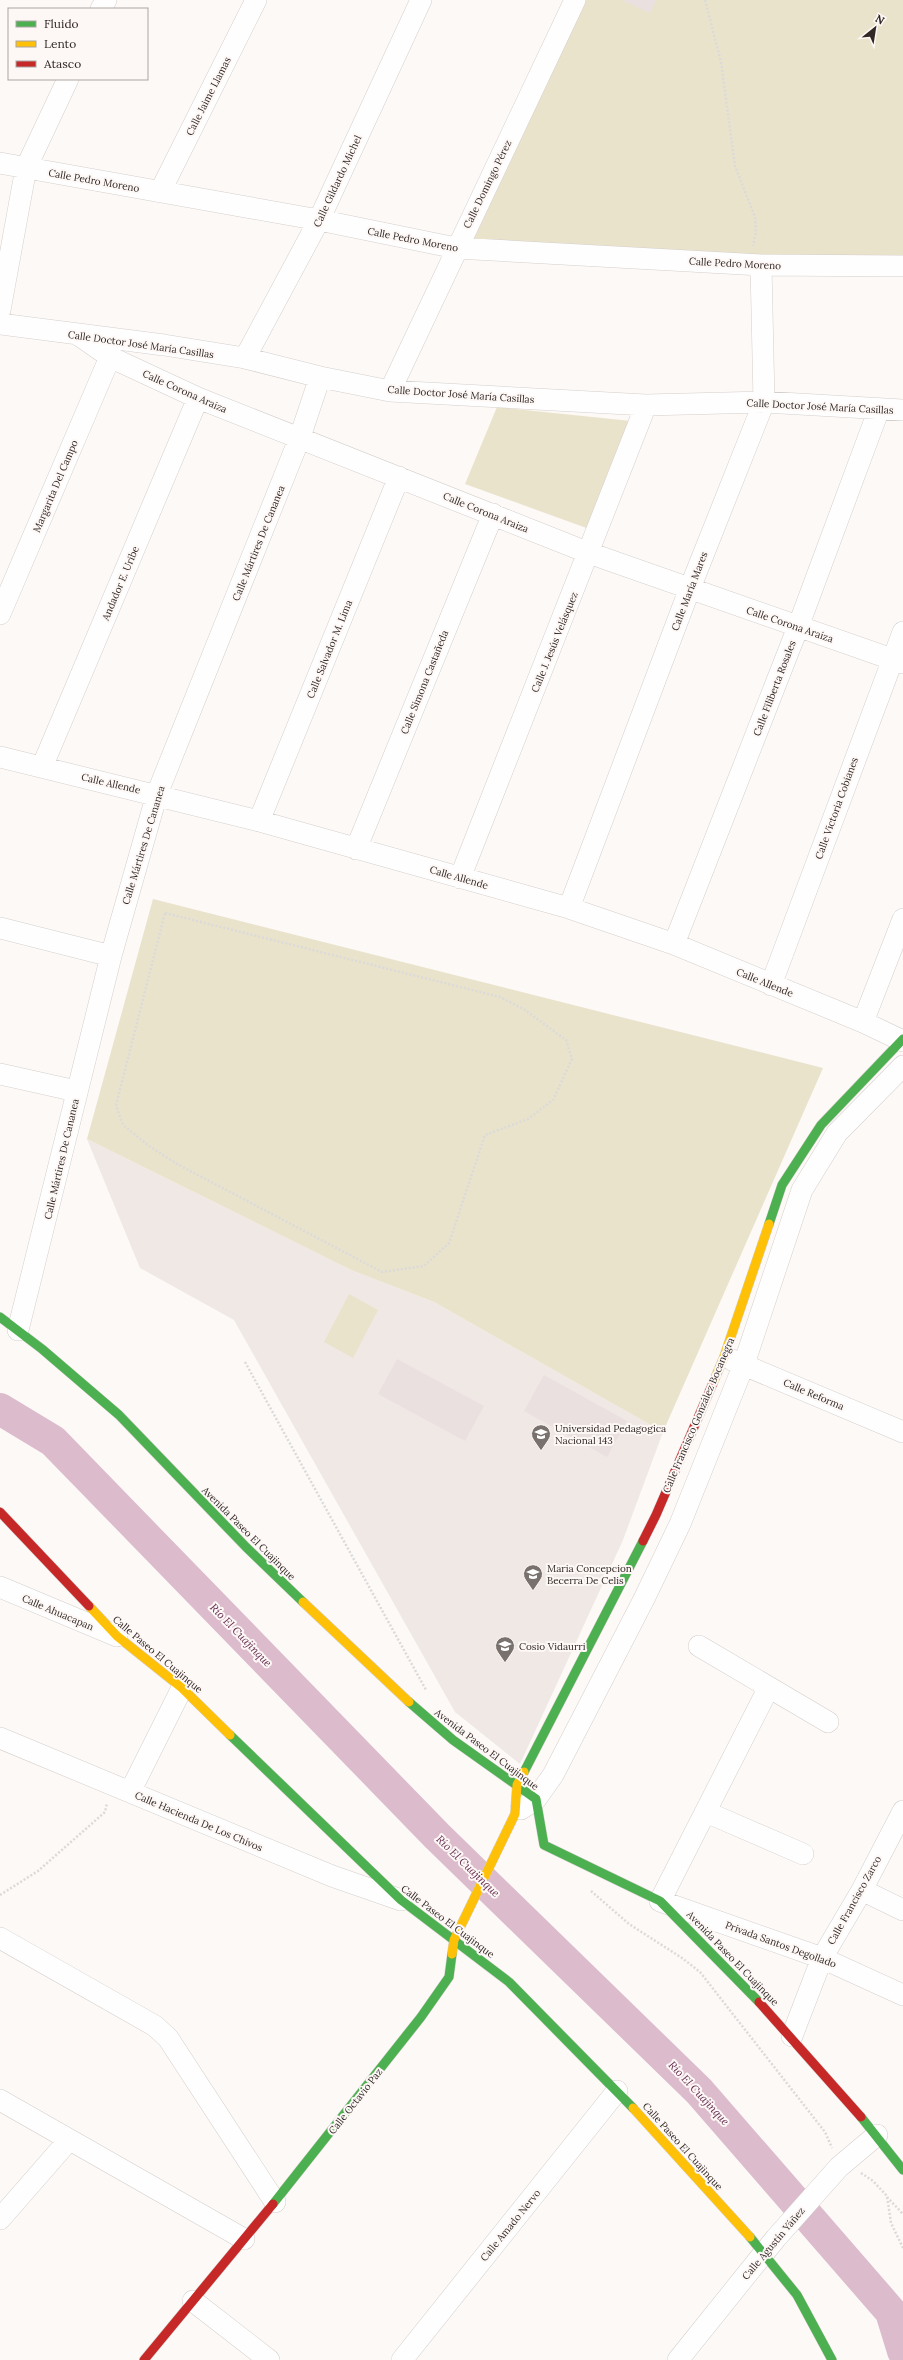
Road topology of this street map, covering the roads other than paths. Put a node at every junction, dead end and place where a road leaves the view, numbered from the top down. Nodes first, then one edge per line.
1 (256, 0) edge
2 (421, 0) edge
3 (575, 0) edge
4 (68, 80) edge
5 (0, 163) edge
6 (26, 168) junction
7 (160, 192) junction
8 (319, 220) junction
9 (456, 248) junction
10 (757, 257) junction
11 (903, 266) edge
12 (0, 310) edge
13 (0, 324) edge
14 (80, 335) junction
15 (110, 357) junction
16 (245, 358) junction
17 (320, 377) junction
18 (390, 391) junction
19 (198, 398) junction
20 (764, 402) junction
21 (646, 405) junction
22 (879, 408) junction
23 (903, 410) edge
24 (300, 437) junction
25 (399, 477) junction
26 (493, 514) junction
27 (589, 553) junction
28 (690, 588) junction
29 (0, 614) edge
30 (798, 627) junction
31 (903, 632) edge
32 (897, 661) edge
33 (0, 757) edge
34 (42, 767) junction
35 (158, 794) junction
36 (259, 821) junction
37 (356, 849) junction
38 (460, 878) junction
39 (569, 908) junction
40 (903, 919) edge
41 (0, 928) edge
42 (674, 944) junction
43 (111, 956) junction
44 (770, 985) junction
45 (863, 1022) junction
46 (903, 1040) edge
47 (903, 1066) edge
48 (0, 1074) edge
49 (76, 1091) junction
50 (0, 1317) edge
51 (18, 1330) junction
52 (724, 1357) junction
53 (744, 1364) junction
54 (903, 1432) edge
55 (0, 1512) edge
56 (656, 1515) junction
57 (680, 1524) junction
58 (0, 1587) edge
59 (117, 1636) junction
60 (699, 1646) dead end
61 (769, 1687) junction
62 (182, 1688) junction
63 (828, 1722) dead end
64 (0, 1738) edge
65 (517, 1785) junction
66 (121, 1788) junction
67 (536, 1799) junction
68 (903, 1811) edge
69 (706, 1812) junction
70 (515, 1814) junction
71 (802, 1854) dead end
72 (862, 1890) junction
73 (400, 1900) junction
74 (660, 1901) junction
75 (903, 1910) edge
76 (1, 1940) edge
77 (454, 1940) junction
78 (822, 1958) junction
79 (903, 1995) edge
80 (792, 2036) junction
81 (617, 2091) junction
82 (0, 2100) edge
83 (877, 2135) junction
84 (69, 2140) junction
85 (903, 2170) edge
86 (275, 2202) junction
87 (0, 2219) edge
88 (244, 2239) junction
89 (764, 2252) junction
90 (193, 2301) junction
91 (144, 2360) edge
92 (269, 2360) edge
93 (402, 2360) edge
94 (678, 2360) edge
95 (832, 2360) edge

1 - 7 street, Calle Jaime Llamas
2 - 8 street, Calle Gildardo Michel
3 - 9 street, Calle Domingo Pérez
4 - 6 street
5 - 6 street, Calle Pedro Moreno
6 - 7 street, Calle Pedro Moreno
6 - 12 street
7 - 8 street, Calle Pedro Moreno
8 - 9 street, Calle Pedro Moreno
8 - 16 street, Calle Gildardo Michel
9 - 10 street, Calle Pedro Moreno
9 - 18 street, Calle Domingo Pérez
10 - 11 street, Calle Pedro Moreno
10 - 20 street, Calle María Mares
13 - 14 street, Calle Doctor José María Casillas
14 - 15 street, Calle Corona Araiza
14 - 16 street, Calle Doctor José María Casillas
15 - 19 street, Calle Corona Araiza
15 - 29 street, Margarita Del Campo
16 - 17 street, Calle Doctor José María Casillas
17 - 18 street, Calle Doctor José María Casillas
17 - 24 street, Calle Mártires De Cananea
18 - 21 street, Calle Doctor José María Casillas
19 - 24 street, Calle Corona Araiza
19 - 34 street, Andador E. Uribe
20 - 21 street, Calle Doctor José María Casillas
20 - 22 street, Calle Doctor José María Casillas
20 - 28 street, Calle María Mares
21 - 27 street, Calle J. Jesús Velásquez
22 - 23 street, Calle Doctor José María Casillas
22 - 30 street, Calle Filiberta Rosales
24 - 25 street, Calle Corona Araiza
24 - 35 street, Calle Mártires De Cananea
25 - 26 street, Calle Corona Araiza
25 - 36 street, Calle Salvador M. Lima
26 - 27 street, Calle Corona Araiza
26 - 37 street, Calle Simona Castañeda
27 - 28 street, Calle Corona Araiza
27 - 38 street, Calle J. Jesús Velásquez
28 - 30 street, Calle Corona Araiza
28 - 39 street, Calle María Mares
30 - 32 street, Calle Corona Araiza
30 - 42 street, Calle Filiberta Rosales
31 - 32 street, Calle Victoria Cobianes
32 - 44 street, Calle Victoria Cobianes
33 - 34 street, Calle Allende
34 - 35 street, Calle Allende
35 - 36 street, Calle Allende
35 - 43 street, Calle Mártires De Cananea
36 - 37 street, Calle Allende
37 - 38 street, Calle Allende
38 - 39 street, Calle Allende
39 - 42 street, Calle Allende
40 - 45 street
41 - 43 street
42 - 44 street, Calle Allende
43 - 49 street, Calle Mártires De Cananea
44 - 45 street, Calle Allende
45 - 46 street, Calle Allende
46 - 52 street, Calle Francisco González Bocanegra
47 - 53 street
48 - 49 street
49 - 51 street, Calle Mártires De Cananea
50 - 51 street, Avenida Paseo El Cuajinque
51 - 65 street, Avenida Paseo El Cuajinque
52 - 53 street, Calle Reforma
52 - 56 street, Calle Francisco González Bocanegra
53 - 54 street, Calle Reforma
53 - 57 street
55 - 59 street, Calle Paseo El Cuajinque
56 - 57 street
56 - 65 street, Calle Francisco González Bocanegra
57 - 67 street
58 - 59 street, Calle Ahuacapan
59 - 62 street, Calle Paseo El Cuajinque
60 - 61 street
61 - 63 street
61 - 69 street
62 - 66 street
62 - 73 street, Calle Paseo El Cuajinque
64 - 66 street, Calle Hacienda De Los Chivos
65 - 67 street, Avenida Paseo El Cuajinque
65 - 70 street, Calle Octavio Paz
66 - 73 street, Calle Hacienda De Los Chivos
67 - 70 street
67 - 74 street, Avenida Paseo El Cuajinque
68 - 72 street, Calle Francisco Zarco
69 - 71 street
69 - 74 street
70 - 77 street, Calle Octavio Paz
72 - 75 street
72 - 78 street, Calle Francisco Zarco
73 - 77 street, Calle Paseo El Cuajinque
74 - 78 street, Privada Santos Degollado
74 - 80 street, Avenida Paseo El Cuajinque
76 - 86 street
77 - 81 street, Calle Paseo El Cuajinque
77 - 86 street, Calle Octavio Paz
78 - 79 street, Privada Santos Degollado
78 - 80 street, Calle Francisco Zarco
80 - 83 street, Avenida Paseo El Cuajinque
81 - 89 street, Calle Paseo El Cuajinque
81 - 93 street, Calle Amado Nervo
82 - 84 street
83 - 85 street, Avenida Paseo El Cuajinque
83 - 89 street, Calle Agustín Yáñez
84 - 87 street
84 - 88 street
86 - 88 street, Calle Octavio Paz
88 - 90 street, Calle Octavio Paz
89 - 94 street, Calle Agustín Yáñez
89 - 95 street, Calle Paseo El Cuajinque
90 - 91 street, Calle Octavio Paz
90 - 92 street

